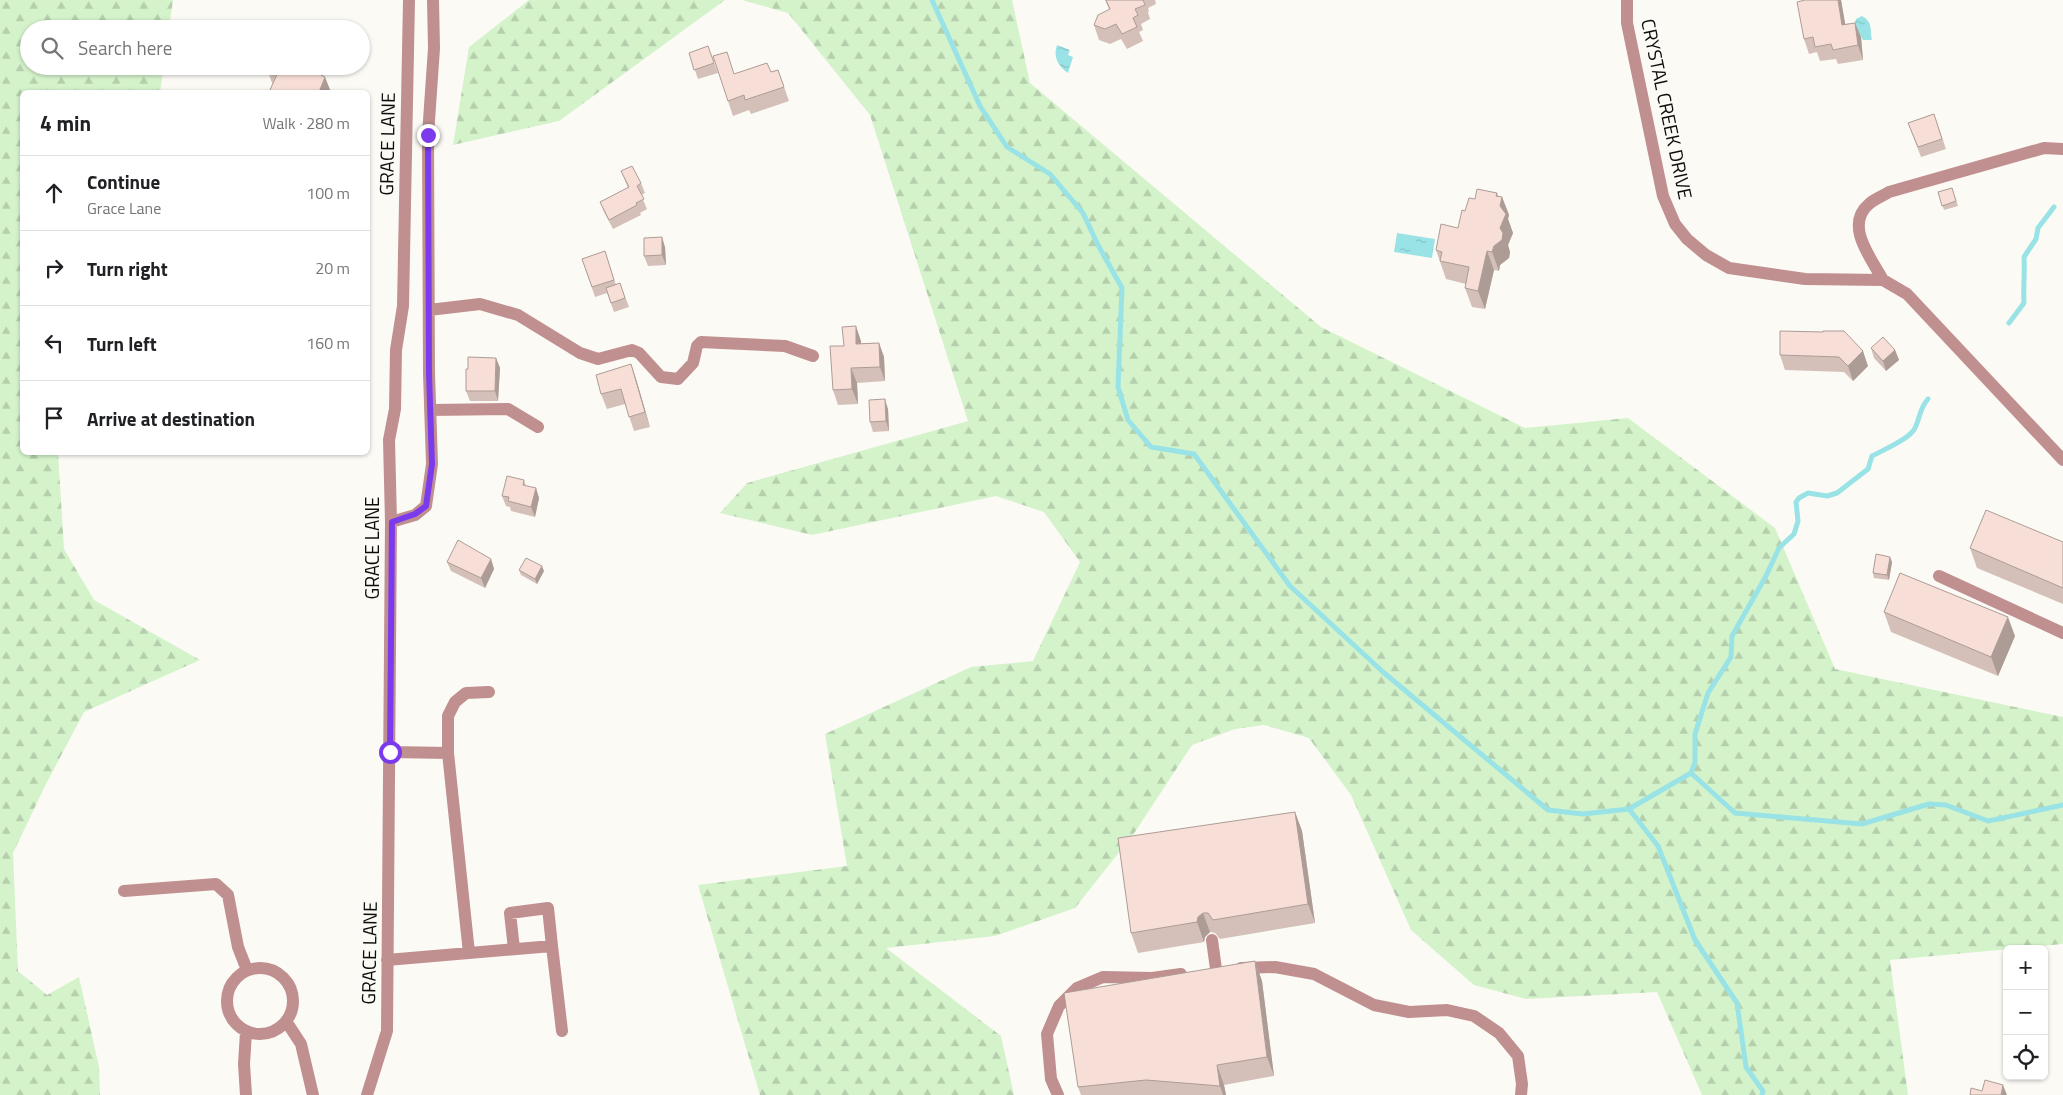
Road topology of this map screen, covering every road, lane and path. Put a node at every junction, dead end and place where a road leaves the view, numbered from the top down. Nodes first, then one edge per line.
1 (409, 0) edge
2 (433, 0) edge
3 (1627, 0) edge
4 (2063, 149) edge
5 (1883, 280) junction
6 (429, 310) junction
7 (813, 356) dead end
8 (430, 410) junction
9 (538, 427) dead end
10 (2063, 460) edge
11 (392, 522) junction
12 (1939, 576) dead end
13 (2063, 633) edge
14 (489, 692) dead end
15 (390, 752) junction
16 (448, 753) junction
17 (124, 891) dead end
18 (1212, 940) dead end
19 (552, 946) junction
20 (514, 949) junction
21 (469, 953) junction
22 (387, 960) junction
23 (247, 970) junction
24 (1190, 973) edge
25 (286, 1022) junction
26 (562, 1031) dead end
27 (246, 1032) junction
28 (246, 1095) edge
29 (313, 1095) edge
30 (367, 1095) edge
31 (1058, 1095) edge
32 (1521, 1095) edge

1 - 11 street, GRACE LANE
2 - 6 street
3 - 5 street, CRYSTAL CREEK DRIVE
4 - 5 street
5 - 10 street, CRYSTAL CREEK DRIVE
6 - 7 street
6 - 8 street
8 - 9 street
8 - 11 street
11 - 15 street, GRACE LANE
12 - 13 street
14 - 16 street
15 - 16 street
15 - 22 street, GRACE LANE
16 - 21 street
17 - 23 street
18 - 32 street
19 - 20 street
19 - 20 street
19 - 26 street
20 - 21 street
21 - 22 street
22 - 30 street, GRACE LANE
23 - 25 street
23 - 27 street
24 - 31 street
25 - 27 street
25 - 29 street
27 - 28 street

